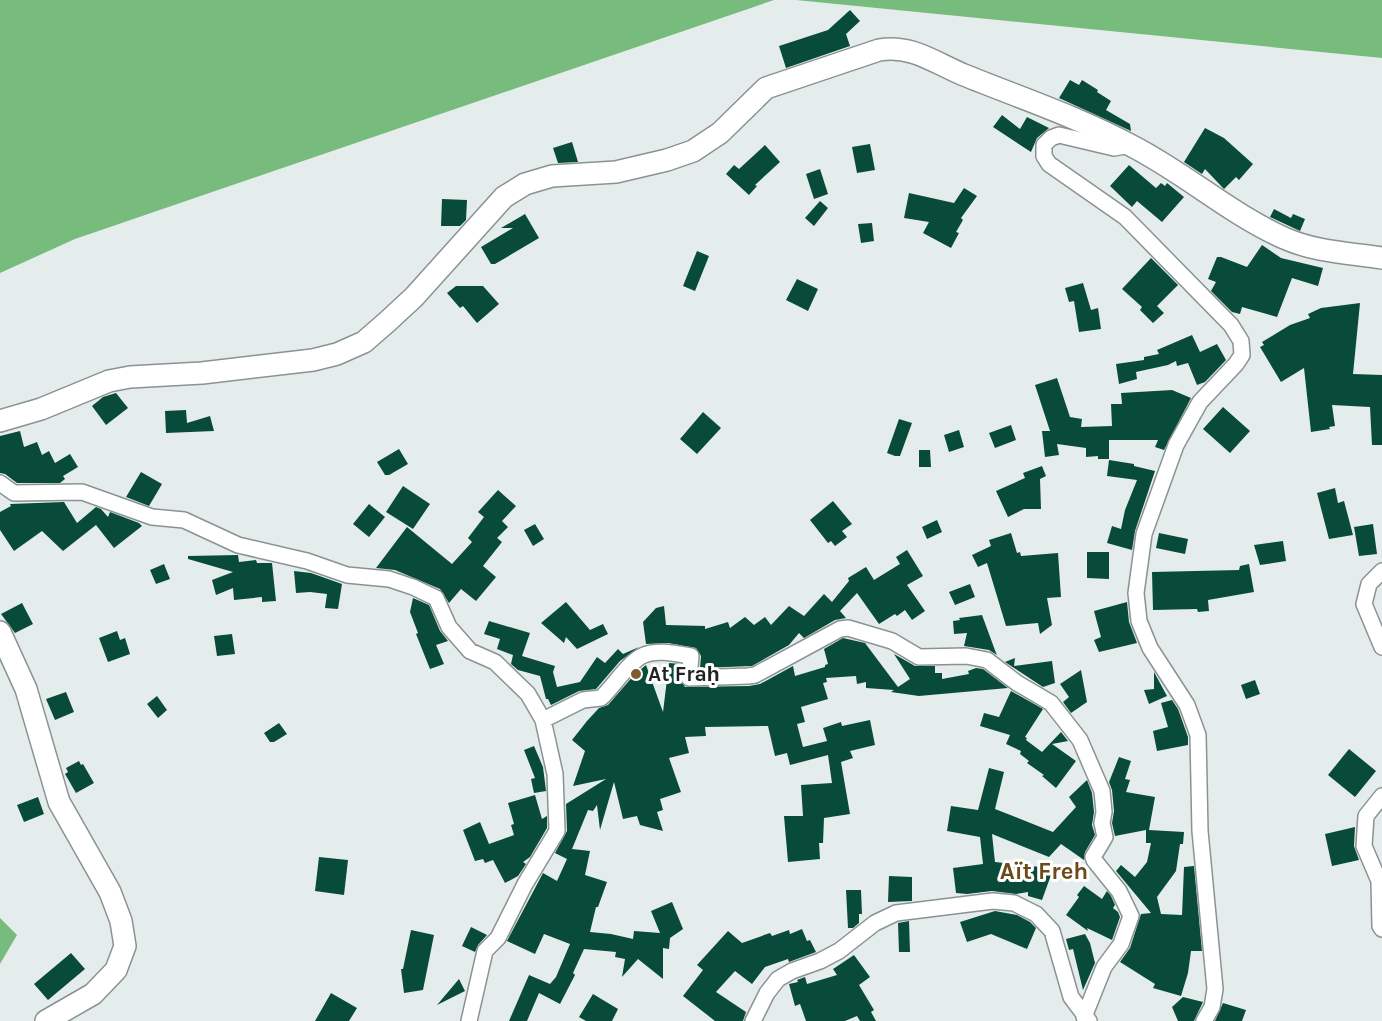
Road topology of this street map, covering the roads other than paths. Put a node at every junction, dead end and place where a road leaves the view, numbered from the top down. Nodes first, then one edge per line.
1 (1131, 145) junction
2 (1382, 258) edge
3 (0, 421) edge
4 (0, 483) edge
5 (1382, 571) edge
6 (0, 632) edge
7 (1382, 647) edge
8 (543, 720) junction
9 (1382, 796) edge
10 (1382, 929) edge
11 (1087, 1019) edge
12 (46, 1021) edge
13 (469, 1021) edge
14 (753, 1021) edge
15 (1204, 1021) edge

1 - 2 main road
1 - 3 main road
1 - 15 street
4 - 8 street
5 - 7 street
6 - 12 main road
8 - 11 street
8 - 13 street
9 - 10 street
11 - 14 street

